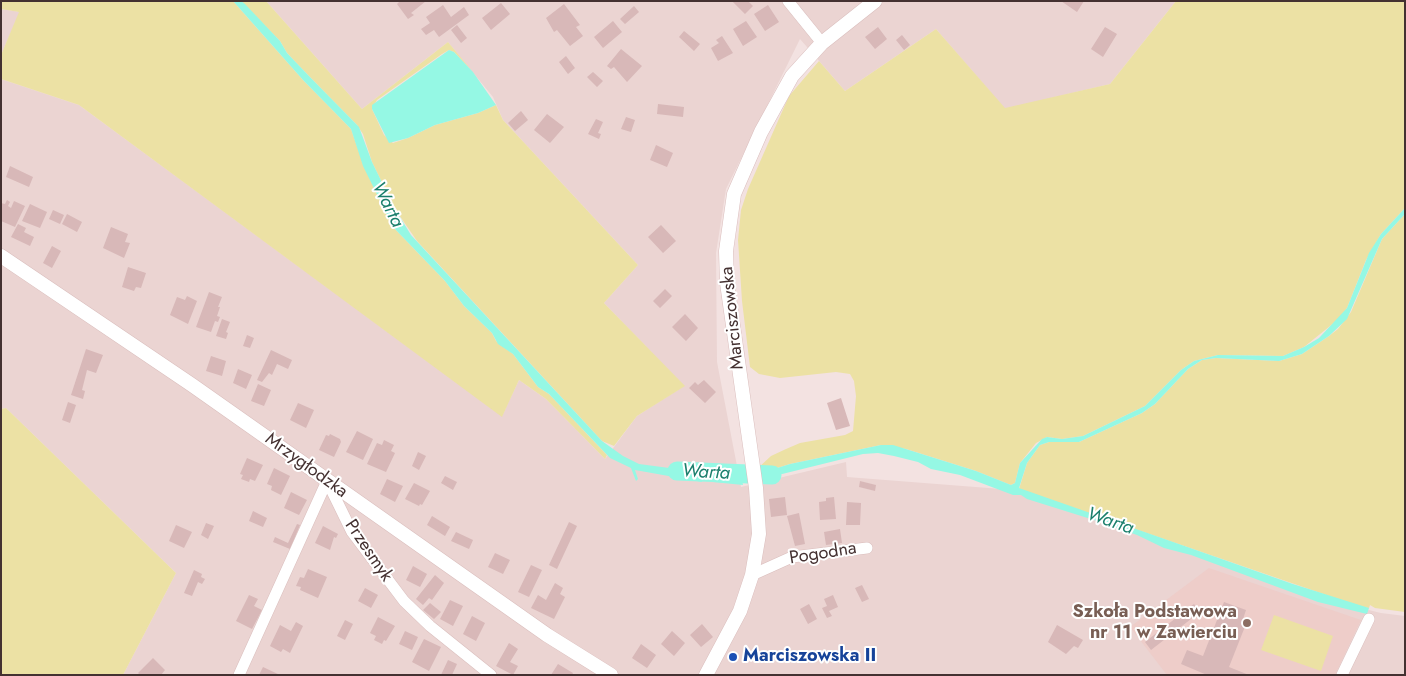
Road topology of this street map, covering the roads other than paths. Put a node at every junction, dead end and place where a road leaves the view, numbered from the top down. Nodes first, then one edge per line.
1 (788, 1) edge
2 (876, 1) edge
3 (822, 43) junction
4 (1, 256) edge
5 (327, 481) junction
6 (867, 548) dead end
7 (752, 575) junction
8 (1369, 619) dead end
9 (239, 675) edge
10 (491, 675) edge
11 (611, 675) edge
12 (706, 675) edge
13 (1342, 675) edge

1 - 3 street
2 - 3 street, Marciszowska
3 - 7 street, Marciszowska
4 - 5 street, Mrzygłodzka
5 - 9 street
5 - 10 street, Przesmyk
5 - 11 street, Mrzygłodzka
6 - 7 street, Pogodna
7 - 12 street, Marciszowska
8 - 13 street

